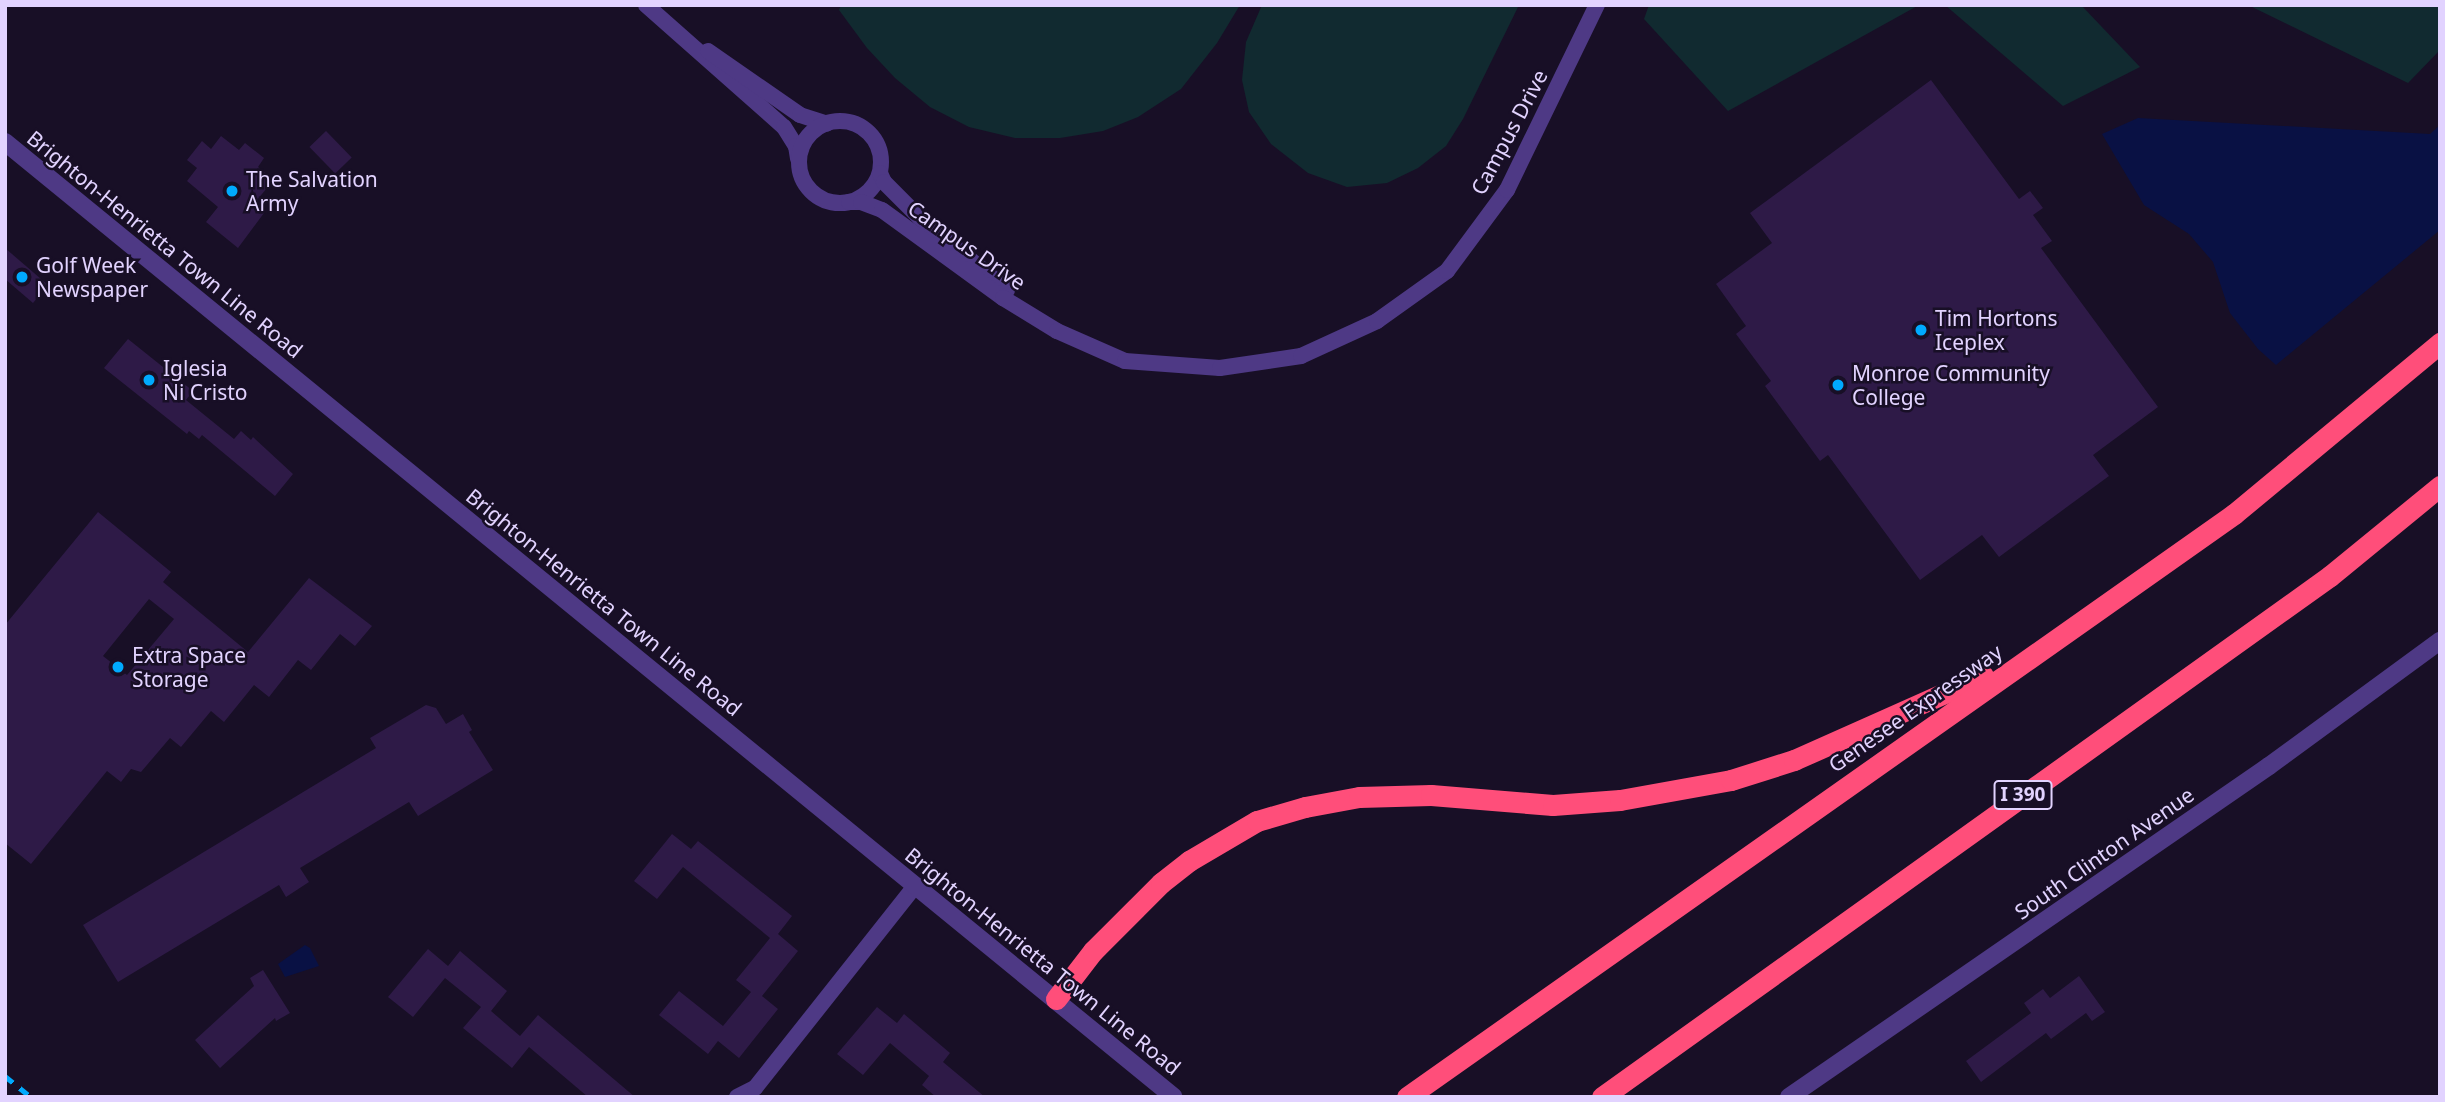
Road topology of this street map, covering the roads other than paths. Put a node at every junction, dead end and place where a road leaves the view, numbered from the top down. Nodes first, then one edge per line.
1 (646, 5) edge
2 (1597, 5) edge
3 (683, 36) junction
4 (827, 124) junction
5 (5, 142) edge
6 (799, 162) junction
7 (880, 173) junction
8 (849, 202) junction
9 (1057, 331) junction
10 (2440, 342) edge
11 (2440, 486) edge
12 (2056, 638) junction
13 (2440, 641) edge
14 (915, 886) junction
15 (1056, 999) junction
16 (737, 1097) edge
17 (1174, 1097) edge
18 (1407, 1097) edge
19 (1602, 1097) edge
20 (1789, 1097) edge

1 - 3 street
2 - 9 street, Campus Drive
3 - 4 street
3 - 6 street
4 - 6 street
4 - 7 street
5 - 14 street, Brighton-Henrietta Town Line Road
6 - 8 street
7 - 8 street
7 - 9 street, Campus Drive
8 - 9 street, Campus Drive
10 - 12 highway, Genesee Expressway
11 - 19 highway, I 390
12 - 15 highway
12 - 18 highway, Genesee Expressway
13 - 20 street, South Clinton Avenue
14 - 15 street, Brighton-Henrietta Town Line Road
14 - 16 street
15 - 17 street, Brighton-Henrietta Town Line Road

